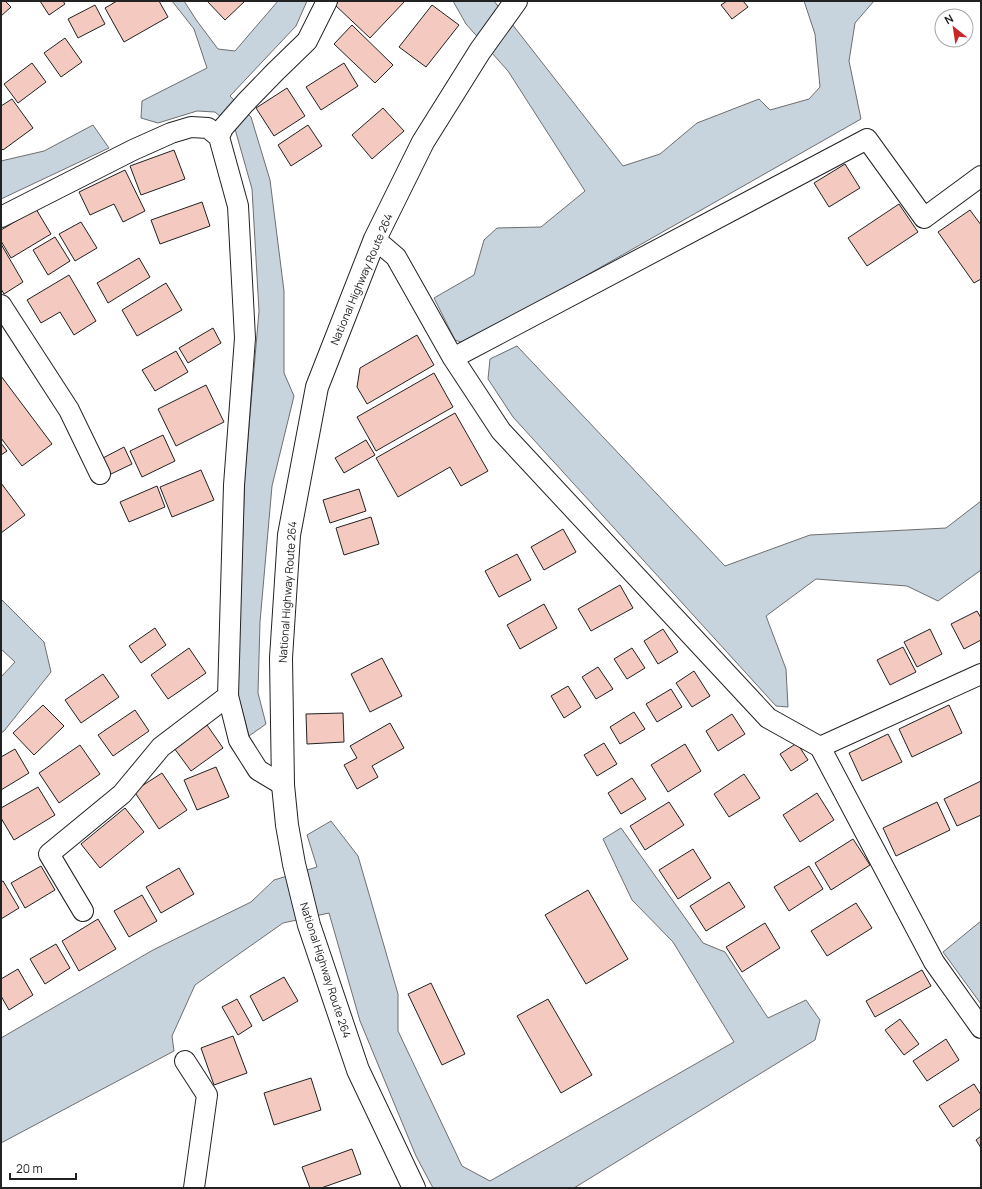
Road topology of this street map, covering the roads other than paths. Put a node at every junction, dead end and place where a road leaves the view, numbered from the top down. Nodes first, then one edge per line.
1 (327, 1) edge
2 (513, 5) edge
3 (221, 133) junction
4 (981, 176) edge
5 (1, 217) edge
6 (375, 239) junction
7 (1, 305) edge
8 (453, 358) junction
9 (100, 474) dead end
10 (981, 674) edge
11 (228, 696) junction
12 (820, 747) junction
13 (283, 785) junction
14 (82, 912) dead end
15 (981, 1028) edge
16 (186, 1061) dead end
17 (194, 1188) edge
18 (414, 1188) edge

1 - 3 street
2 - 6 highway, National Highway Route 264
3 - 5 street
3 - 11 street
4 - 8 street
6 - 8 street
6 - 13 highway, National Highway Route 264
7 - 9 street
8 - 12 street
10 - 12 street
11 - 13 street
11 - 14 street
12 - 15 street
13 - 18 highway, National Highway Route 264
16 - 17 street

